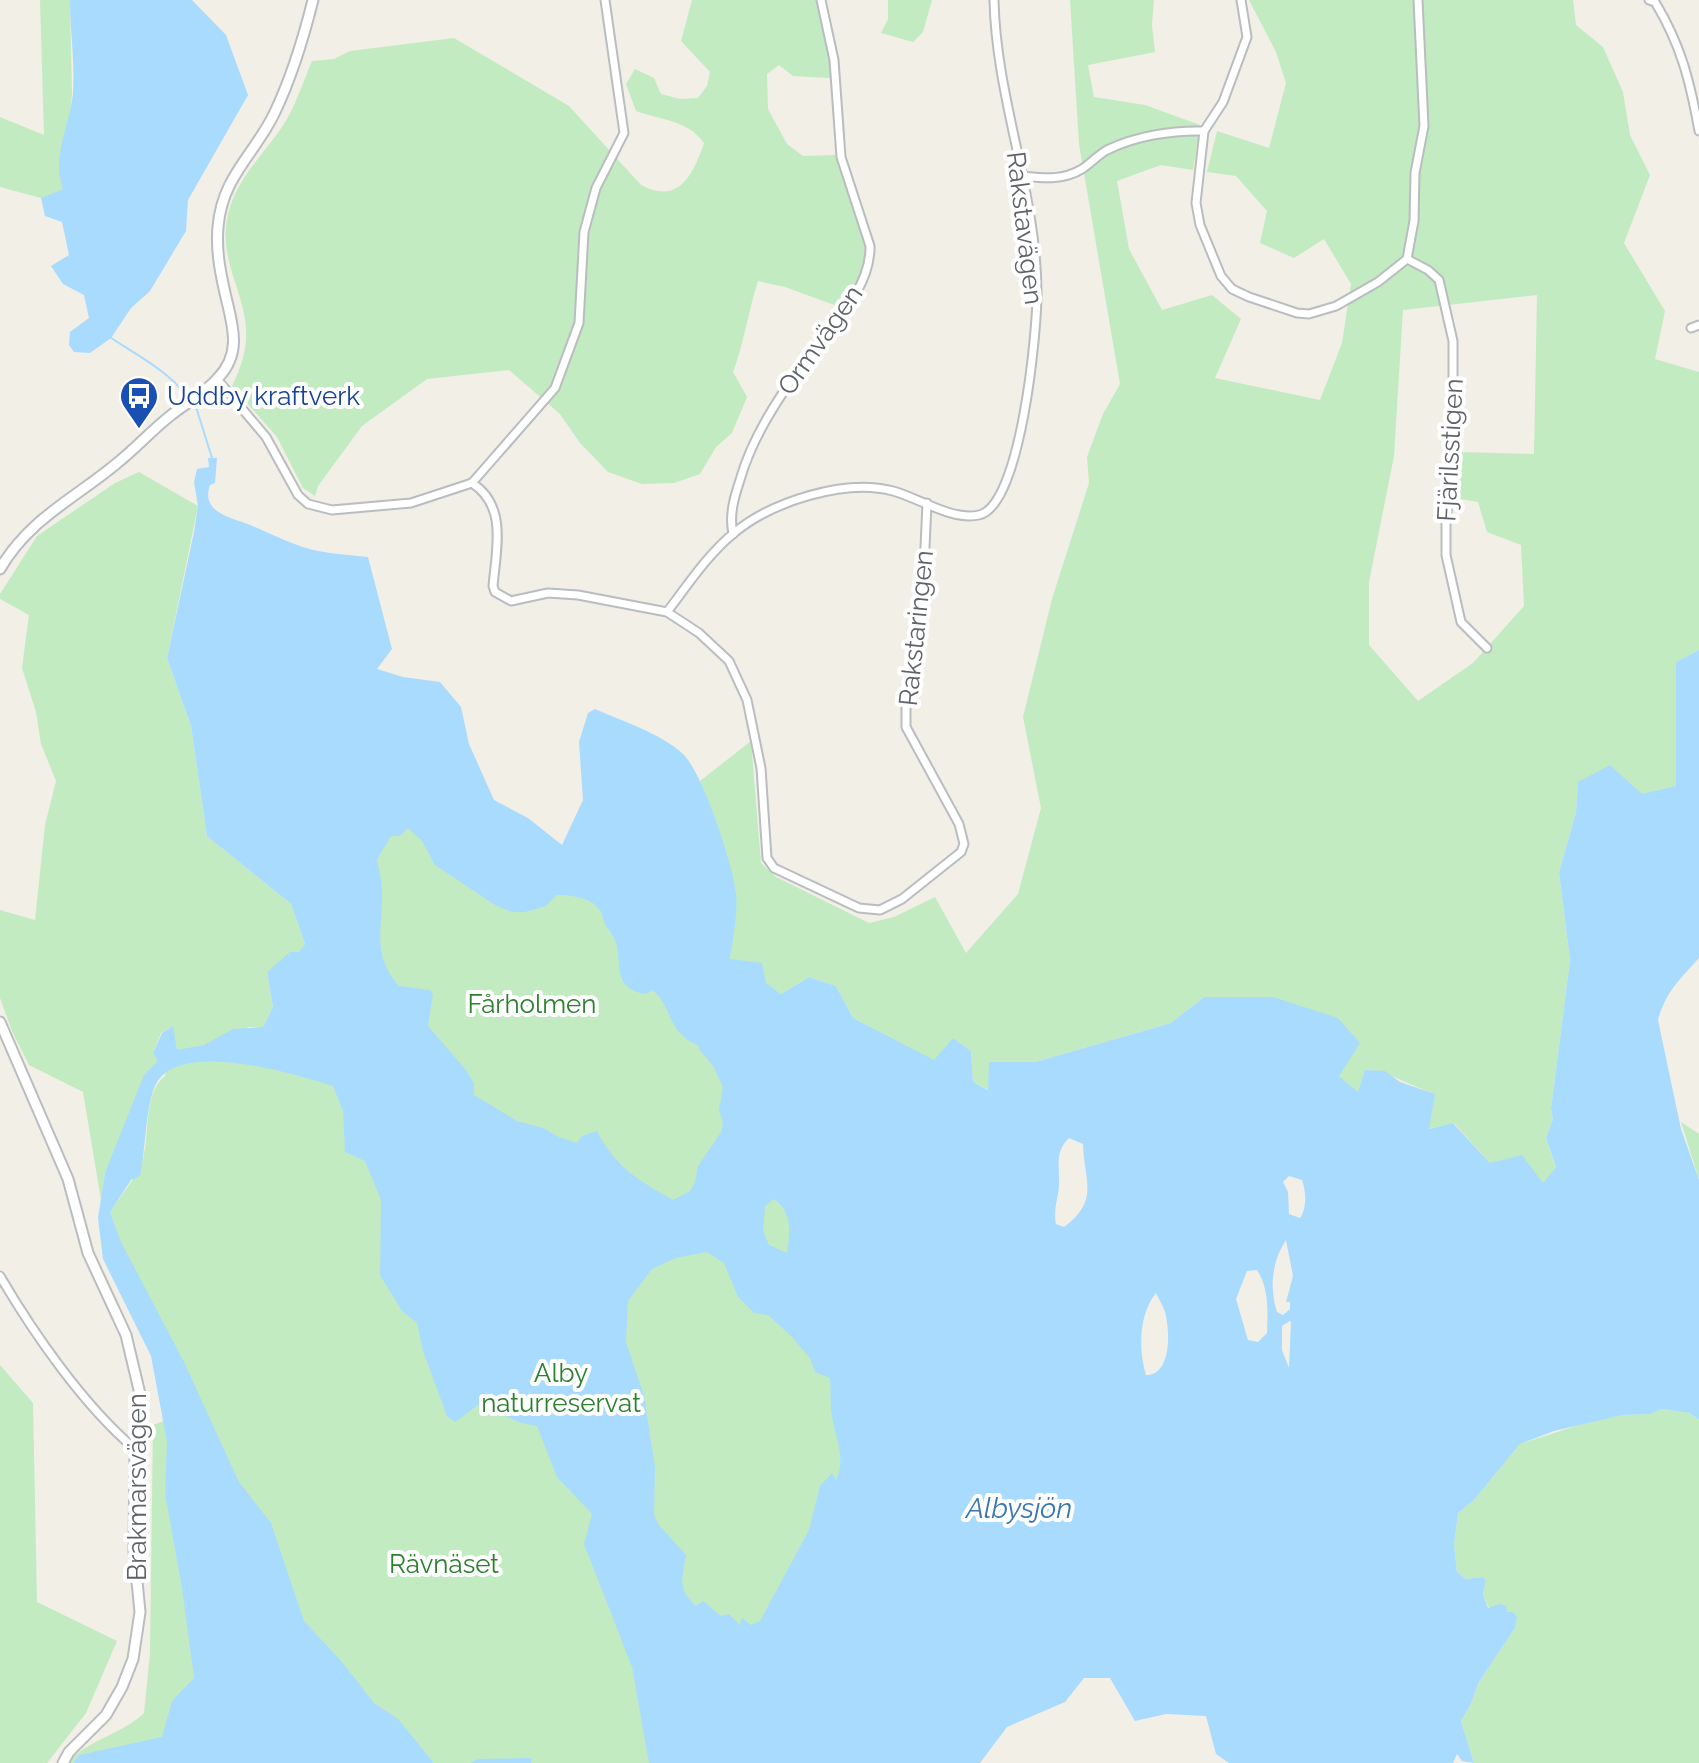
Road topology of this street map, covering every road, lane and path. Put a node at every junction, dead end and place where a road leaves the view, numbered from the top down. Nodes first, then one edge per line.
1 (313, 0) edge
2 (605, 0) edge
3 (821, 0) edge
4 (994, 0) edge
5 (1241, 0) edge
6 (1418, 0) edge
7 (1653, 1) edge
8 (1204, 131) junction
9 (1699, 131) edge
10 (1022, 176) junction
11 (1407, 259) junction
12 (217, 379) junction
13 (472, 483) junction
14 (927, 503) junction
15 (733, 534) junction
16 (0, 569) edge
17 (667, 612) junction
18 (1487, 648) dead end
19 (0, 1022) edge
20 (0, 1276) edge
21 (135, 1449) junction
22 (63, 1763) edge

1 - 12 street
2 - 13 street
3 - 15 street, Ormvägen
4 - 10 street, Rakstavägen
5 - 8 street
6 - 11 street
7 - 9 street
8 - 10 street
8 - 11 street
10 - 14 street, Rakstavägen
11 - 18 street, Fjärilsstigen
12 - 13 street
12 - 16 street
13 - 17 street
14 - 15 street, Rakstavägen
14 - 17 street, Rakstaringen
15 - 17 street, Rakstavägen
19 - 21 street, Brakmarsvägen
20 - 21 street
21 - 22 street, Brakmarsvägen

